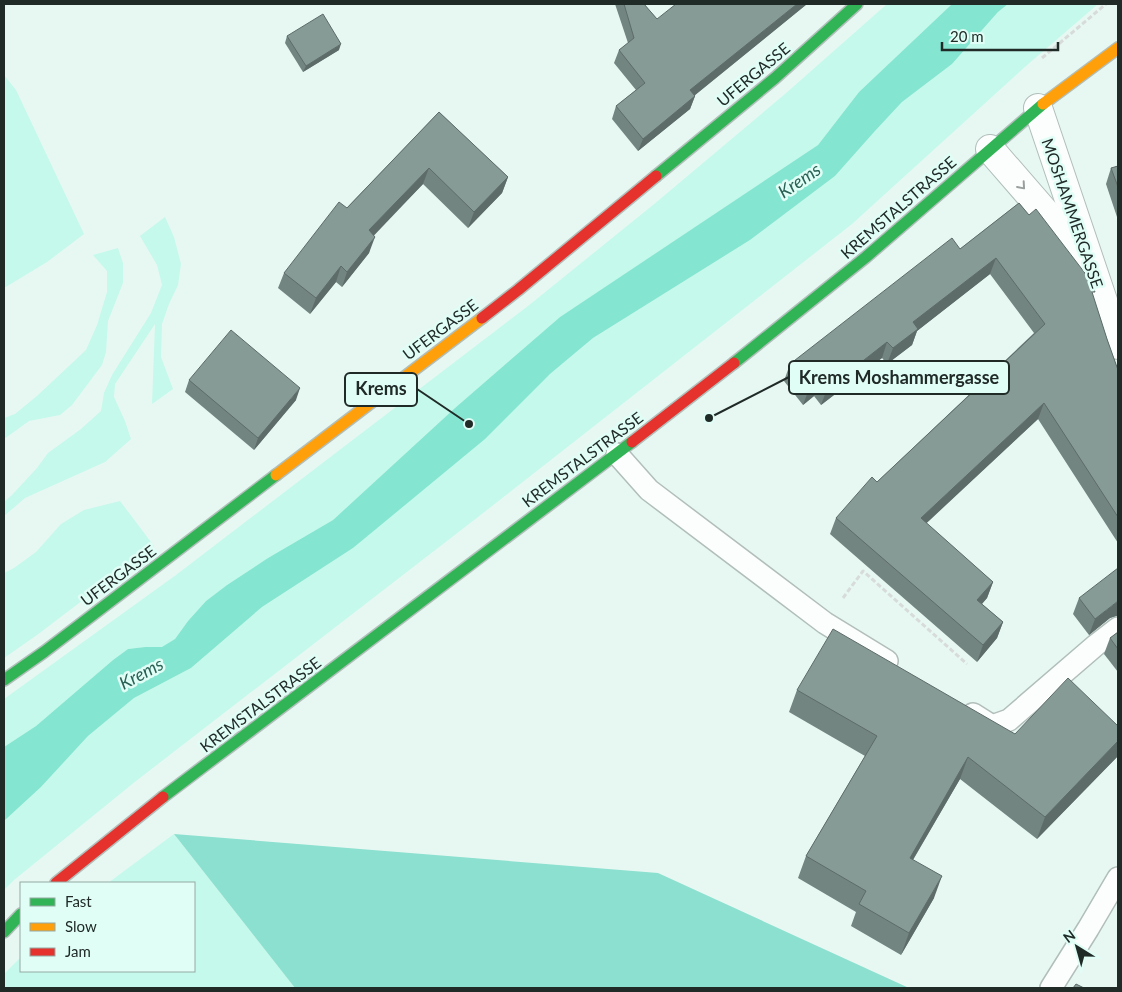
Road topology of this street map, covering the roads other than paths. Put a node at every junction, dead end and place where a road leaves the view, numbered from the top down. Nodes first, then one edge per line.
1 (858, 4) edge
2 (1118, 48) edge
3 (1038, 108) junction
4 (990, 149) junction
5 (1091, 265) junction
6 (1118, 345) edge
7 (617, 454) junction
8 (1118, 628) edge
9 (900, 669) edge
10 (4, 680) edge
11 (958, 706) edge
12 (1118, 878) edge
13 (57, 882) edge
14 (20, 915) edge
15 (4, 932) edge
16 (1051, 988) edge

1 - 10 main road, UFERGASSE
2 - 3 main road, KREMSTALSTRASSE
3 - 4 main road, KREMSTALSTRASSE
3 - 5 street, MOSHAMMERGASSE
4 -> 5 street
4 - 7 main road, KREMSTALSTRASSE
5 - 6 street, MOSHAMMERGASSE
7 - 9 lane
7 - 13 main road, KREMSTALSTRASSE
8 - 11 lane
12 - 16 lane
14 - 15 main road

